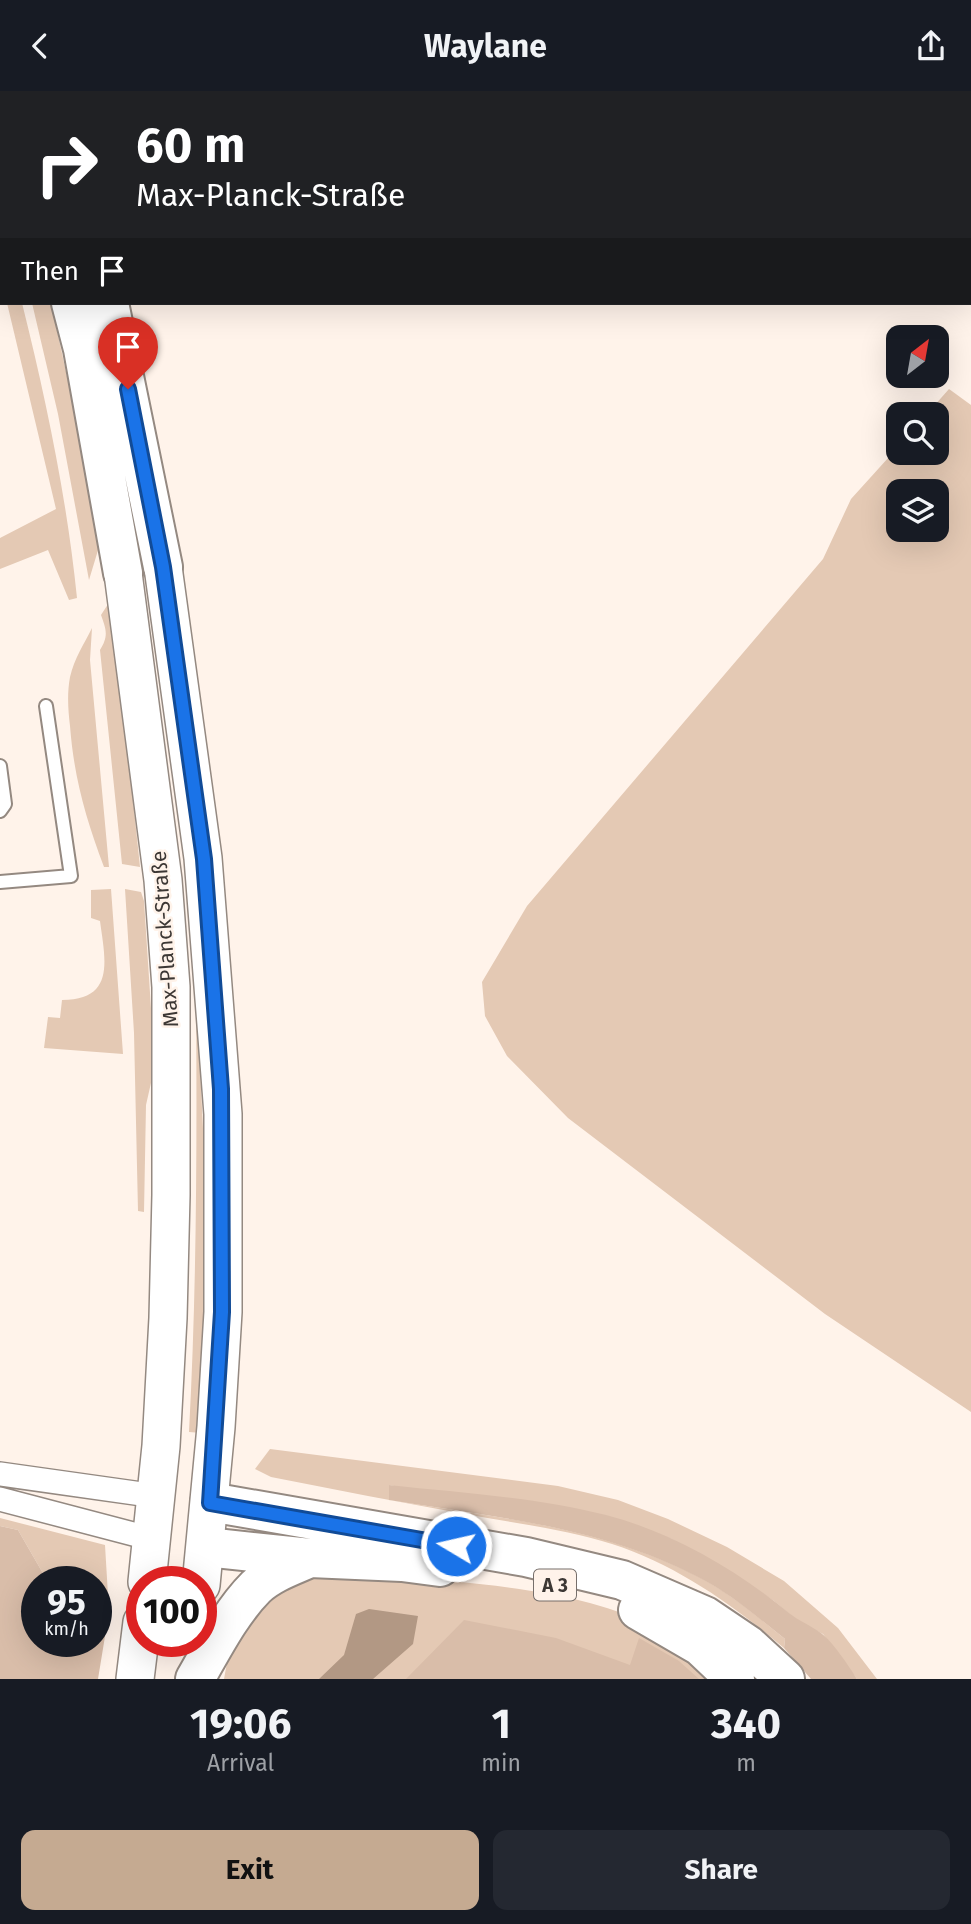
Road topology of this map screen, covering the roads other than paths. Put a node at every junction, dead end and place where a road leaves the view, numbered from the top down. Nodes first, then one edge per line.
1 (72, 305) edge
2 (109, 305) edge
3 (163, 567) joint
4 (123, 573) joint
5 (46, 706) dead end
6 (0, 766) edge
7 (0, 811) edge
8 (0, 882) edge
9 (0, 1474) edge
10 (156, 1496) junction
11 (0, 1499) edge
12 (210, 1503) junction
13 (152, 1539) junction
14 (206, 1547) junction
15 (310, 1558) junction
16 (149, 1566) edge
17 (204, 1566) edge
18 (138, 1657) edge
19 (194, 1657) edge
20 (135, 1679) edge
21 (193, 1679) edge
22 (735, 1679) edge
23 (785, 1679) edge

1 - 4 highway, Max-Planck-Straße
2 - 3 highway, Max-Planck-Straße
3 - 12 main road, Max-Planck-Straße
4 - 10 main road, Max-Planck-Straße
5 - 8 lane
6 - 7 lane
9 - 10 street
10 - 12 main road
10 - 13 main road, Max-Planck-Straße
11 - 13 street
12 - 14 main road, Max-Planck-Straße
12 - 23 highway
13 - 14 main road
13 - 16 main road, Max-Planck-Straße
14 - 15 highway, A 3
14 - 17 main road, Max-Planck-Straße
15 - 21 highway, A 3
15 - 22 highway, A 3
18 - 20 main road
19 - 21 main road

